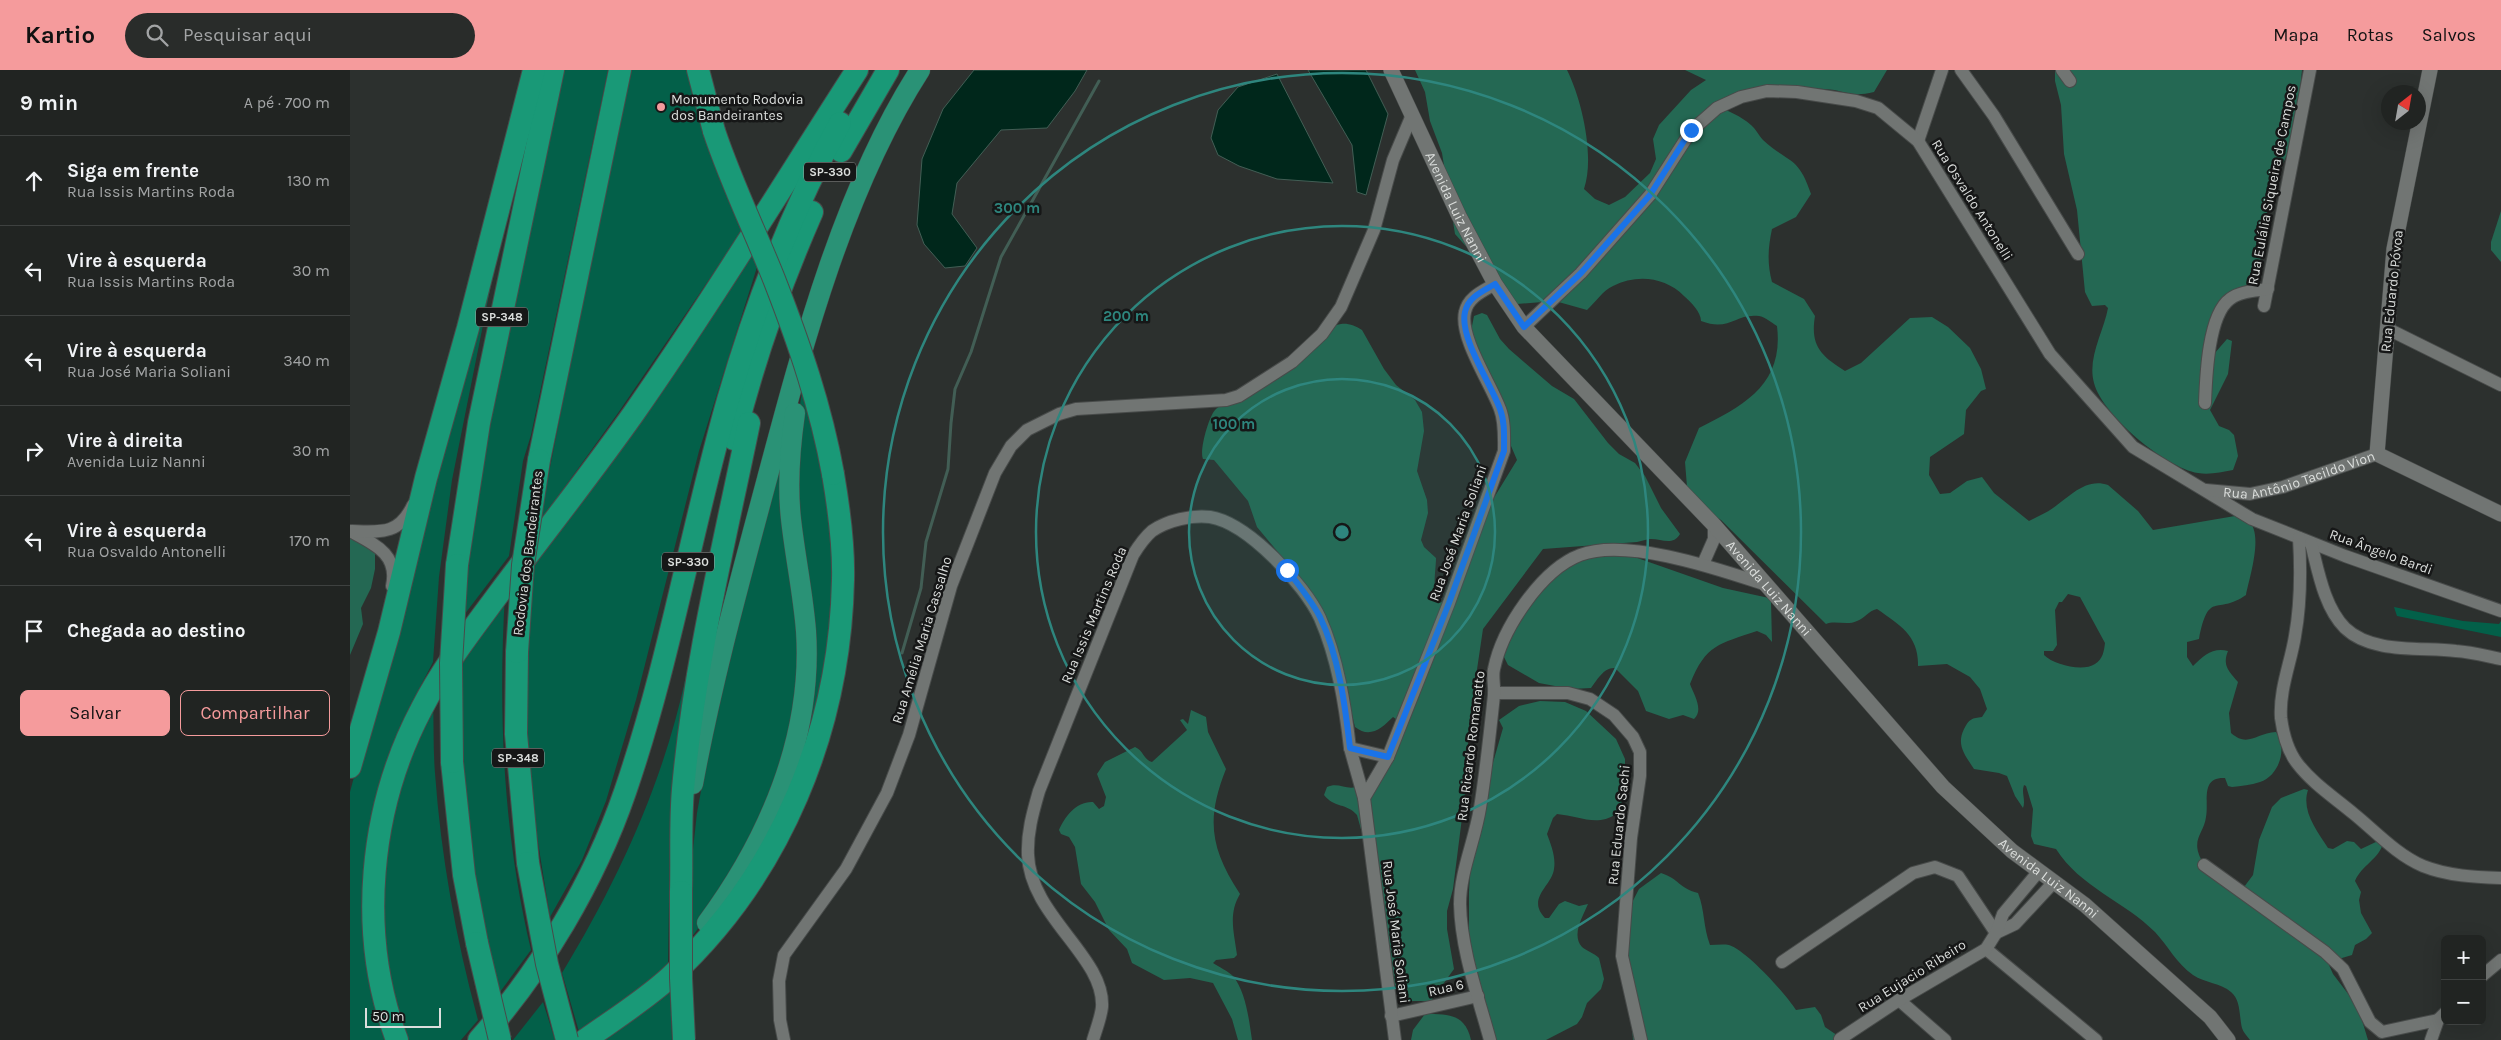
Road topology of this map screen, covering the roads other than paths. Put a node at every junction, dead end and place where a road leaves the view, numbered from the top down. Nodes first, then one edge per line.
1 (534, 70) edge
2 (553, 70) edge
3 (620, 70) edge
4 (698, 70) edge
5 (857, 70) edge
6 (870, 70) edge
7 (888, 70) edge
8 (920, 70) edge
9 (1391, 70) edge
10 (1942, 70) edge
11 (1960, 70) edge
12 (2062, 70) edge
13 (2310, 70) edge
14 (2430, 70) edge
15 (2070, 81) dead end
16 (1412, 115) junction
17 (1918, 140) junction
18 (2078, 254) dead end
19 (830, 266) junction
20 (784, 279) junction
21 (1495, 284) junction
22 (2268, 288) junction
23 (2264, 306) dead end
24 (1524, 327) junction
25 (2388, 329) junction
26 (2501, 385) edge
27 (2205, 403) dead end
28 (2377, 454) junction
29 (426, 478) junction
30 (2204, 490) junction
31 (2250, 494) junction
32 (2501, 514) edge
33 (2252, 519) junction
34 (1714, 525) junction
35 (350, 531) edge
36 (2305, 540) junction
37 (1738, 553) junction
38 (1703, 564) junction
39 (1724, 571) junction
40 (1767, 586) junction
41 (2501, 611) edge
42 (389, 632) junction
43 (2501, 659) edge
44 (1494, 693) junction
45 (1350, 748) junction
46 (1388, 757) junction
47 (350, 767) edge
48 (1364, 798) junction
49 (2204, 866) dead end
50 (2039, 871) junction
51 (2501, 878) edge
52 (2054, 882) junction
53 (681, 890) junction
54 (1996, 934) junction
55 (1986, 949) junction
56 (2501, 960) edge
57 (1782, 962) dead end
58 (2486, 973) edge
59 (1478, 996) junction
60 (1899, 1000) junction
61 (628, 1008) junction
62 (1391, 1016) junction
63 (2441, 1017) edge
64 (394, 1033) edge
65 (2382, 1036) edge
66 (478, 1040) edge
67 (499, 1040) edge
68 (567, 1040) edge
69 (585, 1040) edge
70 (684, 1040) edge
71 (784, 1040) edge
72 (1093, 1040) edge
73 (1394, 1040) edge
74 (1490, 1040) edge
75 (1641, 1040) edge
76 (1840, 1040) edge
77 (1945, 1040) edge
78 (2096, 1040) edge
79 (2228, 1040) edge
80 (2431, 1040) edge

1 - 29 highway
2 - 67 highway, SP-348, bridge
3 - 68 highway, Rodovia dos Bandeirantes / SP-348, bridge
4 - 61 highway, bridge
5 - 64 highway
6 - 66 highway, SP-330
7 - 20 highway, SP-330
8 - 19 highway
9 - 16 street, Avenida Luiz Nanni
10 - 17 street
11 - 18 street
12 - 15 street
13 - 22 street, Rua Eulália Siqueira de Campos
14 - 25 street, Rua Eduardo Póvoa
16 - 21 street, Avenida Luiz Nanni
16 - 71 street, Rua Amélia Maria Cassalho
17 - 24 street, Rua Osvaldo Antonelli
17 - 30 street, Rua Osvaldo Antonelli
19 - 53 highway
19 - 61 highway
20 - 53 highway
20 - 67 highway, SP-330
21 - 24 street, Avenida Luiz Nanni
21 - 46 street, Rua José Maria Soliani
22 - 23 street, Rua Eulália Siqueira de Campos
22 - 27 street
24 - 34 street, Avenida Luiz Nanni
25 - 26 street
25 - 28 street, Rua Eduardo Póvoa
28 - 31 street, Rua Antônio Tacildo Vion
28 - 32 street, Rua Antônio Tacildo Vion
29 - 35 street
29 - 42 highway
30 - 31 street, Rua Antônio Tacildo Vion
30 - 33 street, Rua Ângelo Bardi
31 - 33 street
33 - 36 street, Rua Ângelo Bardi
34 - 37 street, Avenida Luiz Nanni
34 - 38 street
35 - 42 street
36 - 41 street, Rua Ângelo Bardi
36 - 43 street
36 - 51 street
37 - 39 street
37 - 40 street, Avenida Luiz Nanni
38 - 39 street, Rua Ricardo Romanatto
38 - 44 street, Rua Ricardo Romanatto
39 - 40 street, Rua Ricardo Romanatto
40 - 50 street, Avenida Luiz Nanni
42 - 47 highway
44 - 59 street, Rua Ricardo Romanatto
44 - 75 street, Rua Eduardo Sachi
45 - 46 street
45 - 48 street, Rua José Maria Soliani
45 - 72 street, Rua Issis Martins Roda
46 - 48 street, Rua José Maria Soliani
48 - 62 street, Rua José Maria Soliani
49 - 65 street
50 - 52 street, Avenida Luiz Nanni
50 - 54 street, Rua Eujacio Ribeiro
52 - 54 street, Rua Eujacio Ribeiro
52 - 79 street, Avenida Luiz Nanni
53 - 70 highway, bridge
54 - 55 street, Rua Eujacio Ribeiro
54 - 57 street
55 - 60 street, Rua Eujacio Ribeiro
55 - 78 street
56 - 58 street
59 - 62 street, Rua 6
59 - 74 street, Rua Ricardo Romanatto
60 - 76 street, Rua Eujacio Ribeiro
60 - 77 street
61 - 69 highway
62 - 73 street, Rua José Maria Soliani
63 - 65 street
63 - 80 street

